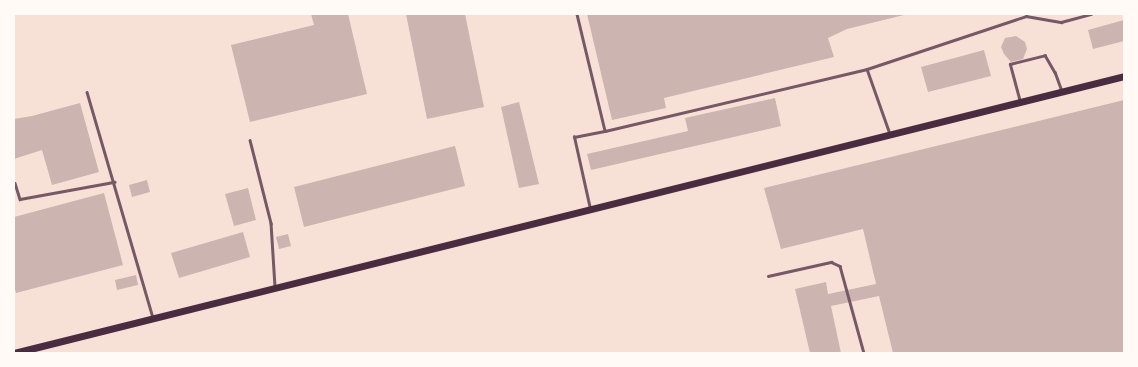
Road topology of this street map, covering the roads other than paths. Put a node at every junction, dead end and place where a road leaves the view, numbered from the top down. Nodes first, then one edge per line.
1 (577, 14) edge
2 (1091, 14) edge
3 (867, 70) junction
4 (1124, 76) edge
5 (87, 92) dead end
6 (1062, 92) junction
7 (1020, 102) junction
8 (605, 131) junction
9 (890, 135) junction
10 (250, 140) dead end
11 (114, 182) junction
12 (15, 183) dead end
13 (590, 209) junction
14 (768, 276) dead end
15 (275, 288) junction
16 (153, 318) junction
17 (14, 353) edge
18 (864, 353) edge

1 - 8 lane
2 - 3 lane
3 - 8 lane
3 - 9 lane
4 - 6 main road
5 - 11 lane
6 - 7 main road
6 - 7 lane
7 - 9 main road
8 - 13 lane
9 - 13 main road
10 - 15 lane
11 - 12 lane
11 - 16 lane
13 - 15 main road
14 - 18 lane
15 - 16 main road
16 - 17 main road

